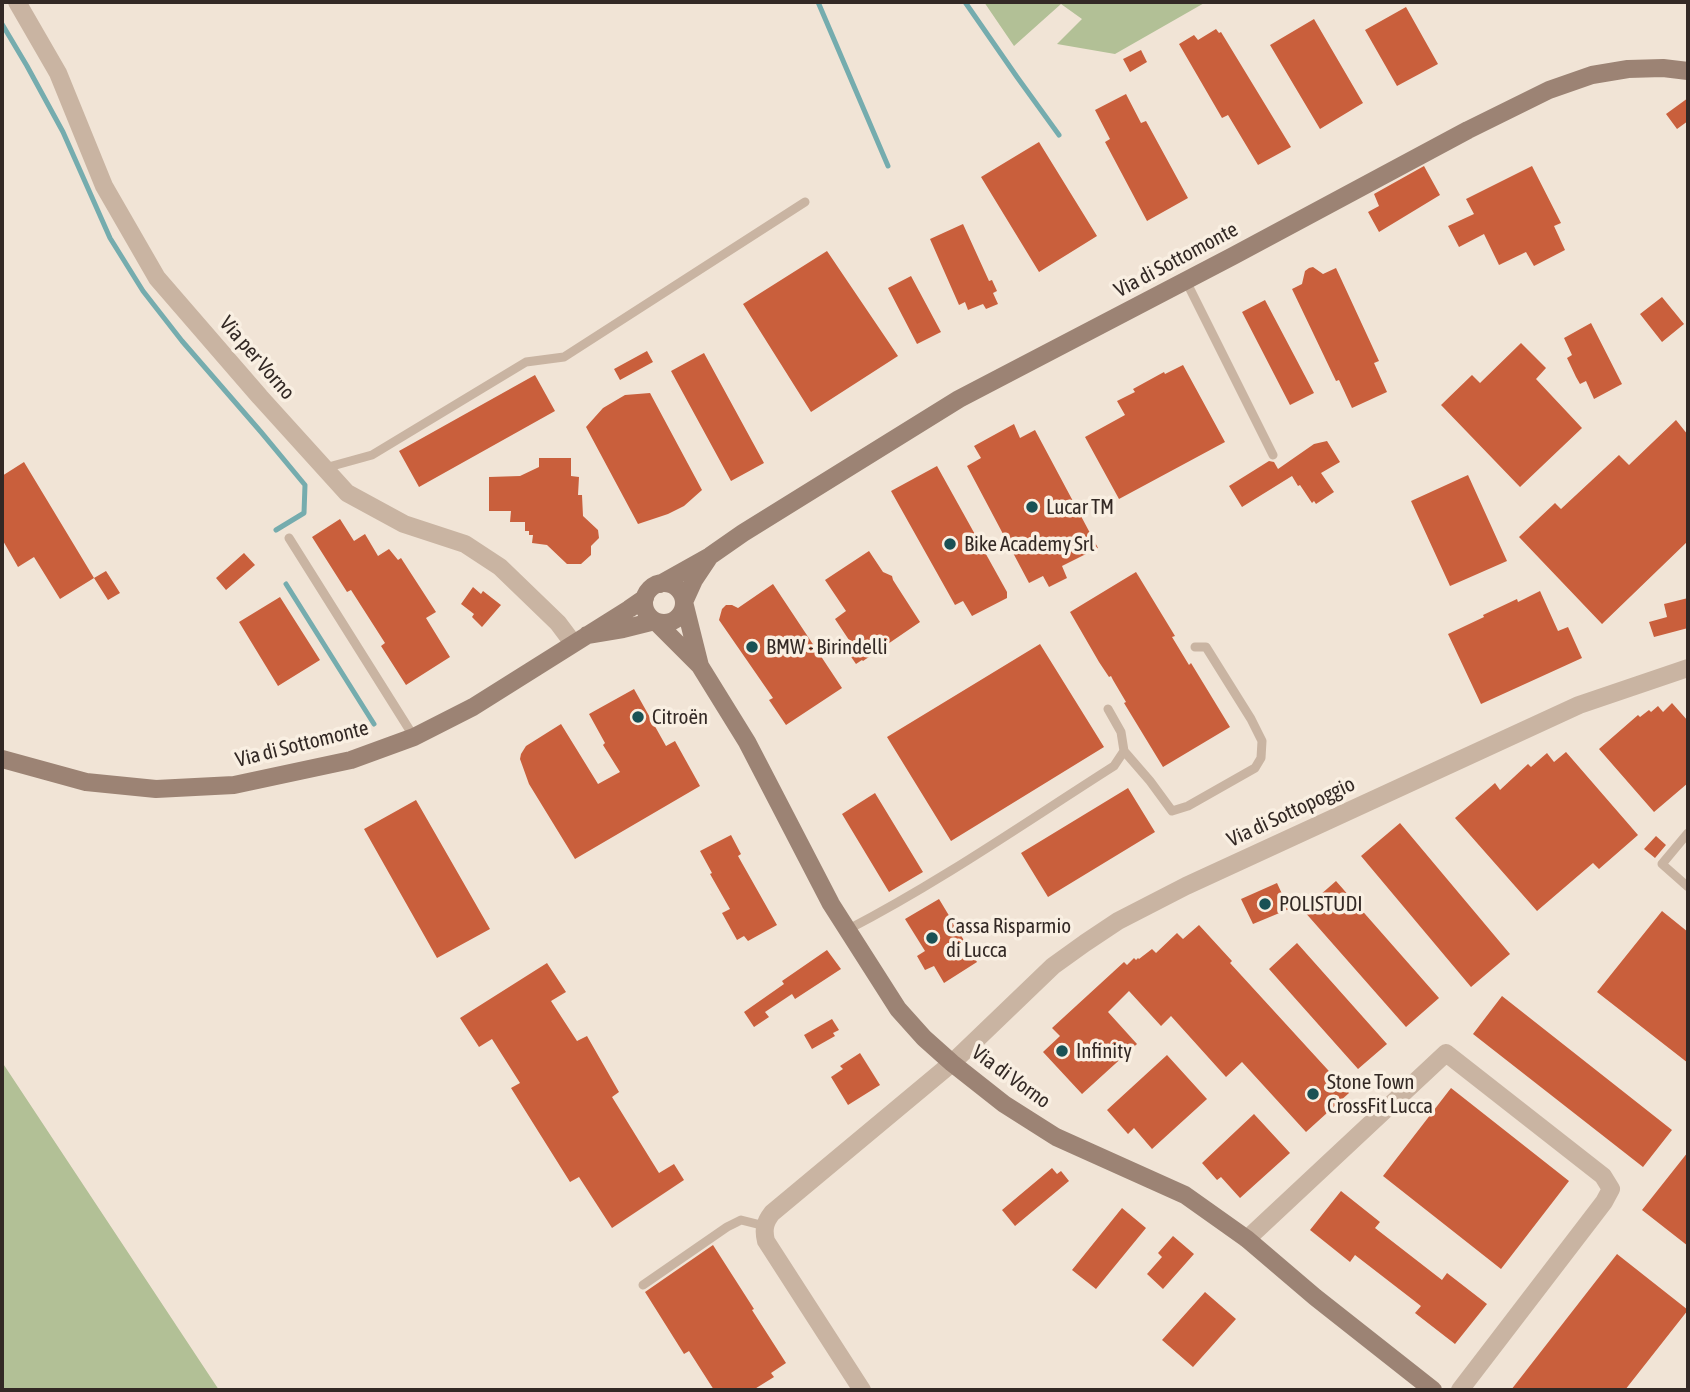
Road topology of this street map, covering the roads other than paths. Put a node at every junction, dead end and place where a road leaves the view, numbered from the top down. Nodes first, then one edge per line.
1 (17, 2) edge
2 (1688, 71) edge
3 (806, 202) dead end
4 (1186, 281) junction
5 (1273, 455) dead end
6 (325, 468) junction
7 (289, 538) dead end
8 (710, 556) junction
9 (660, 584) junction
10 (645, 597) junction
11 (684, 602) junction
12 (655, 621) junction
13 (580, 639) junction
14 (1195, 647) dead end
15 (700, 666) junction
16 (1688, 667) edge
17 (1108, 709) dead end
18 (414, 737) junction
19 (1124, 751) junction
20 (2, 759) edge
21 (1688, 833) edge
22 (1688, 887) edge
23 (847, 930) junction
24 (952, 1063) junction
25 (765, 1226) junction
26 (1247, 1239) junction
27 (643, 1285) dead end
28 (862, 1390) edge
29 (1433, 1390) edge
30 (1460, 1390) edge

1 - 6 street, Via per Vorno
2 - 4 main road, Via di Sottomonte
3 - 6 lane
4 - 5 lane
4 - 8 main road, Via di Sottomonte
6 - 13 street, Via per Vorno
7 - 18 lane
8 - 9 main road, Via di Sottomonte
8 - 11 main road, Via di Sottomonte
9 - 10 main road, Via di Sottomonte
9 - 11 main road
10 - 12 main road
10 - 13 main road, Via di Sottomonte
11 - 12 main road, Via di Sottomonte
11 - 15 main road, Via di Vorno
12 - 13 main road, Via di Sottomonte
12 - 15 main road, Via di Vorno
13 - 18 main road, Via di Sottomonte
14 - 19 lane
15 - 23 main road, Via di Vorno
16 - 24 street, Via di Sottopoggio
17 - 19 lane
18 - 20 main road, Via di Sottomonte
19 - 23 lane
21 - 22 lane
23 - 24 main road, Via di Vorno
24 - 25 street, Via di Sottopoggio
24 - 26 main road, Via di Vorno
25 - 27 lane
25 - 28 street
26 - 29 main road, Via di Vorno
26 - 30 street

